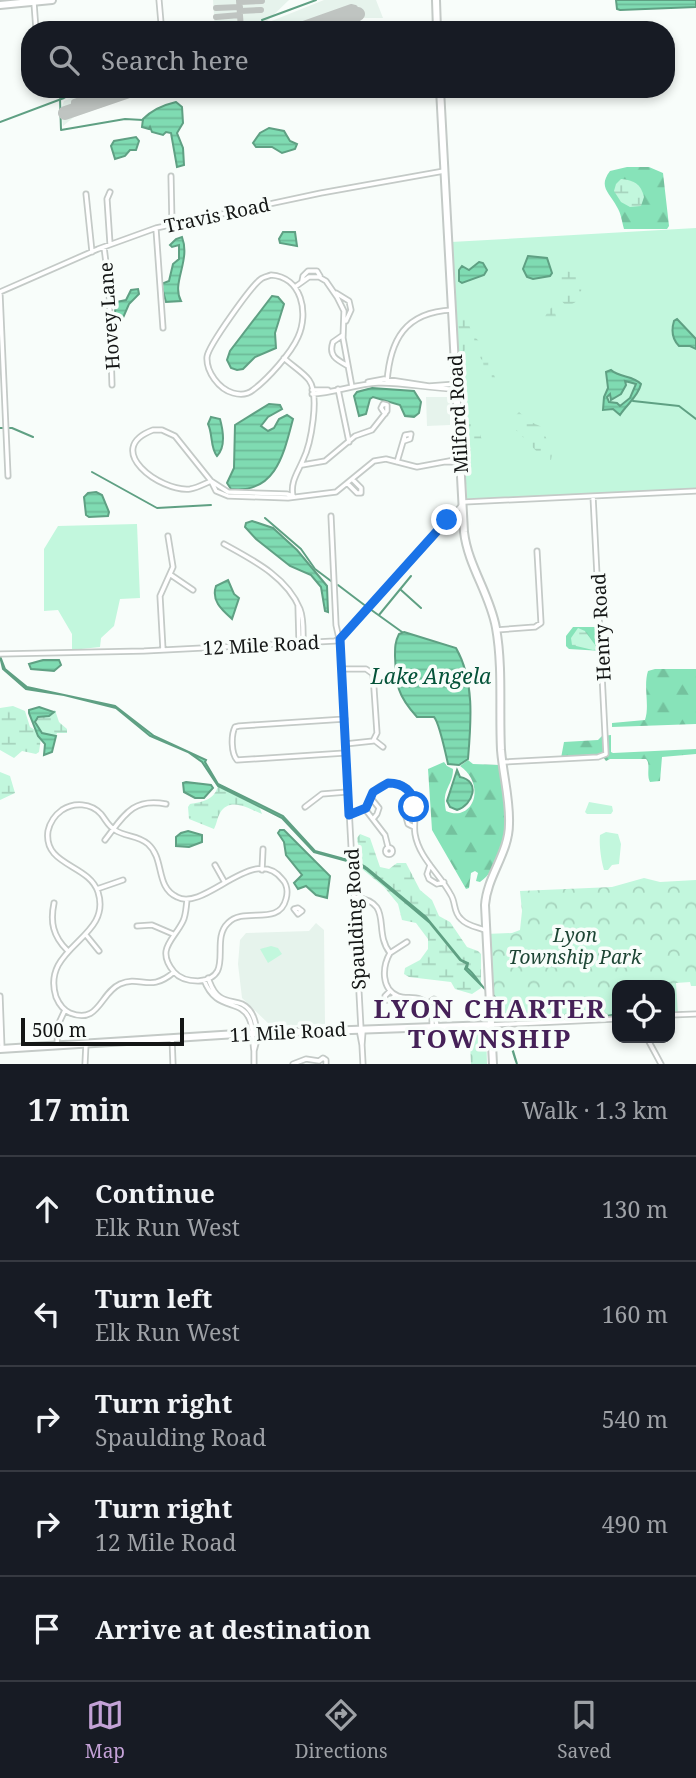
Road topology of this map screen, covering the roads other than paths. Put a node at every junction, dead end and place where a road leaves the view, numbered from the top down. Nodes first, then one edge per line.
1 (52, 0) edge
2 (159, 0) edge
3 (436, 0) edge
4 (34, 3) junction
5 (0, 5) edge
6 (35, 21) edge
7 (161, 21) edge
8 (437, 21) edge
9 (440, 98) edge
10 (444, 171) junction
11 (171, 176) dead end
12 (110, 192) dead end
13 (86, 194) dead end
14 (172, 225) junction
15 (156, 228) junction
16 (110, 244) junction
17 (104, 247) junction
18 (92, 252) junction
19 (295, 287) junction
20 (0, 293) edge
21 (335, 293) junction
22 (452, 310) junction
23 (345, 323) junction
24 (163, 328) dead end
25 (342, 335) junction
26 (284, 358) junction
27 (348, 366) junction
28 (387, 381) junction
29 (112, 385) dead end
30 (352, 387) junction
31 (456, 387) junction
32 (338, 389) junction
33 (312, 392) junction
34 (385, 414) dead end
35 (347, 432) junction
36 (355, 436) junction
37 (404, 440) dead end
38 (349, 442) junction
39 (306, 455) junction
40 (460, 460) junction
41 (311, 462) junction
42 (397, 462) junction
43 (300, 466) junction
44 (8, 476) dead end
45 (352, 479) junction
46 (211, 481) junction
47 (348, 482) junction
48 (696, 491) edge
49 (293, 496) junction
50 (593, 496) junction
51 (463, 503) junction
52 (331, 516) dead end
53 (168, 536) dead end
54 (224, 544) dead end
55 (537, 551) dead end
56 (171, 575) junction
57 (193, 590) dead end
58 (496, 630) junction
59 (340, 639) junction
60 (301, 643) junction
61 (163, 650) junction
62 (0, 654) edge
63 (342, 669) junction
64 (345, 719) junction
65 (374, 740) junction
66 (345, 744) junction
67 (383, 747) dead end
68 (346, 753) junction
69 (503, 762) junction
70 (348, 792) junction
71 (371, 798) junction
72 (166, 804) dead end
73 (305, 807) dead end
74 (414, 807) junction
75 (365, 808) junction
76 (349, 815) junction
77 (372, 819) junction
78 (414, 827) junction
79 (114, 830) junction
80 (105, 840) dead end
81 (388, 847) dead end
82 (263, 849) dead end
83 (430, 865) junction
84 (215, 866) dead end
85 (262, 870) junction
86 (123, 880) dead end
87 (224, 881) junction
88 (444, 882) junction
89 (97, 890) junction
90 (354, 897) junction
91 (187, 900) junction
92 (54, 903) dead end
93 (284, 904) junction
94 (294, 909) dead end
95 (137, 926) dead end
96 (485, 926) junction
97 (86, 934) junction
98 (173, 934) junction
99 (407, 942) dead end
100 (67, 950) junction
101 (99, 951) dead end
102 (390, 953) junction
103 (174, 972) junction
104 (206, 979) junction
105 (390, 991) junction
106 (395, 995) junction
107 (0, 996) edge
108 (427, 1004) junction
109 (65, 1010) junction
110 (432, 1010) junction
111 (696, 1014) edge
112 (675, 1016) edge
113 (612, 1019) edge
114 (491, 1025) junction
115 (435, 1026) junction
116 (361, 1029) junction
117 (254, 1034) junction
118 (172, 1038) junction
119 (650, 1043) edge
120 (86, 1044) junction
121 (57, 1045) junction
122 (1, 1049) edge
123 (320, 1062) edge
124 (85, 1064) edge
125 (173, 1064) edge
126 (254, 1064) edge
127 (293, 1064) edge
128 (326, 1064) edge
129 (363, 1064) edge
130 (493, 1064) edge
131 (661, 1064) edge

1 - 4 street
2 - 7 street
3 - 8 street
4 - 5 street
4 - 6 street
9 - 10 street, Milford Road
10 - 14 street, Travis Road
10 - 22 street, Milford Road
11 - 14 street
12 - 16 street
13 - 18 street
14 - 15 street, Travis Road
15 - 16 street, Travis Road
15 - 24 street
16 - 17 street, Travis Road
17 - 18 street, Travis Road
17 - 29 street, Hovey Lane
18 - 20 street, Travis Road
19 - 21 street
19 - 26 street
19 - 26 street
20 - 44 street
21 - 23 street
21 - 23 street
22 - 28 street
22 - 31 street, Milford Road
23 - 25 street
25 - 27 street
25 - 27 street
26 - 33 street
27 - 30 street
28 - 30 street
28 - 31 street
30 - 32 street
31 - 40 street, Milford Road
32 - 33 street
32 - 35 street
33 - 39 street
34 - 36 street
35 - 36 street
35 - 38 street
36 - 38 street
37 - 42 street
38 - 41 street
39 - 41 street
39 - 43 street
40 - 42 street
40 - 51 street, Milford Road
41 - 43 street
42 - 45 street
43 - 49 street
45 - 47 street
45 - 47 street
46 - 46 street
46 - 49 street
47 - 49 street
48 - 50 street
50 - 51 street
50 - 69 street, Henry Road
51 - 58 street, Milford Road
51 - 59 street, 12 Mile Road
52 - 59 street, Spaulding Road
53 - 56 street
54 - 60 street
55 - 58 street
56 - 57 street
56 - 61 street
58 - 69 street, Milford Road
59 - 60 street, 12 Mile Road
59 - 63 street, Spaulding Road
60 - 61 street, 12 Mile Road
61 - 62 street, 12 Mile Road
63 - 64 street, Spaulding Road
63 - 65 street
64 - 66 street, Spaulding Road
64 - 68 street
65 - 66 street
65 - 67 street
66 - 68 street, Spaulding Road
68 - 70 street, Spaulding Road
69 - 96 street, Milford Road
70 - 73 street
70 - 76 street, Spaulding Road
71 - 74 street
71 - 75 street
71 - 77 street
72 - 79 street
74 - 78 street
74 - 78 street
75 - 76 street
75 - 77 street
76 - 90 street, Spaulding Road
77 - 81 street
78 - 83 street
79 - 80 street
79 - 89 street
79 - 91 street
82 - 85 street
83 - 88 street
83 - 88 street
84 - 87 street
85 - 87 street
85 - 93 street
86 - 89 street
87 - 91 street
88 - 96 street
89 - 97 street
90 - 102 street
90 - 116 street, Spaulding Road
91 - 98 street
92 - 100 street
93 - 94 street
93 - 104 street
95 - 98 street
96 - 114 street, Milford Road
97 - 100 street
97 - 101 street
98 - 103 street
99 - 102 street
100 - 109 street
102 - 105 street
103 - 104 street
103 - 109 street
104 - 117 street
105 - 106 street
105 - 106 street
106 - 108 street
107 - 122 street
108 - 110 street
108 - 110 street
109 - 121 street
110 - 115 street
111 - 112 street
113 - 114 street, 11 Mile Road
114 - 115 street, 11 Mile Road
114 - 130 street, Milford Road
115 - 116 street, 11 Mile Road
116 - 117 street, 11 Mile Road
116 - 129 street, Spaulding Road
117 - 118 street, 11 Mile Road
117 - 126 street
118 - 120 street, 11 Mile Road
118 - 125 street
119 - 131 street
120 - 121 street, 11 Mile Road
120 - 124 street
121 - 122 street, 11 Mile Road
123 - 127 street
123 - 128 street

